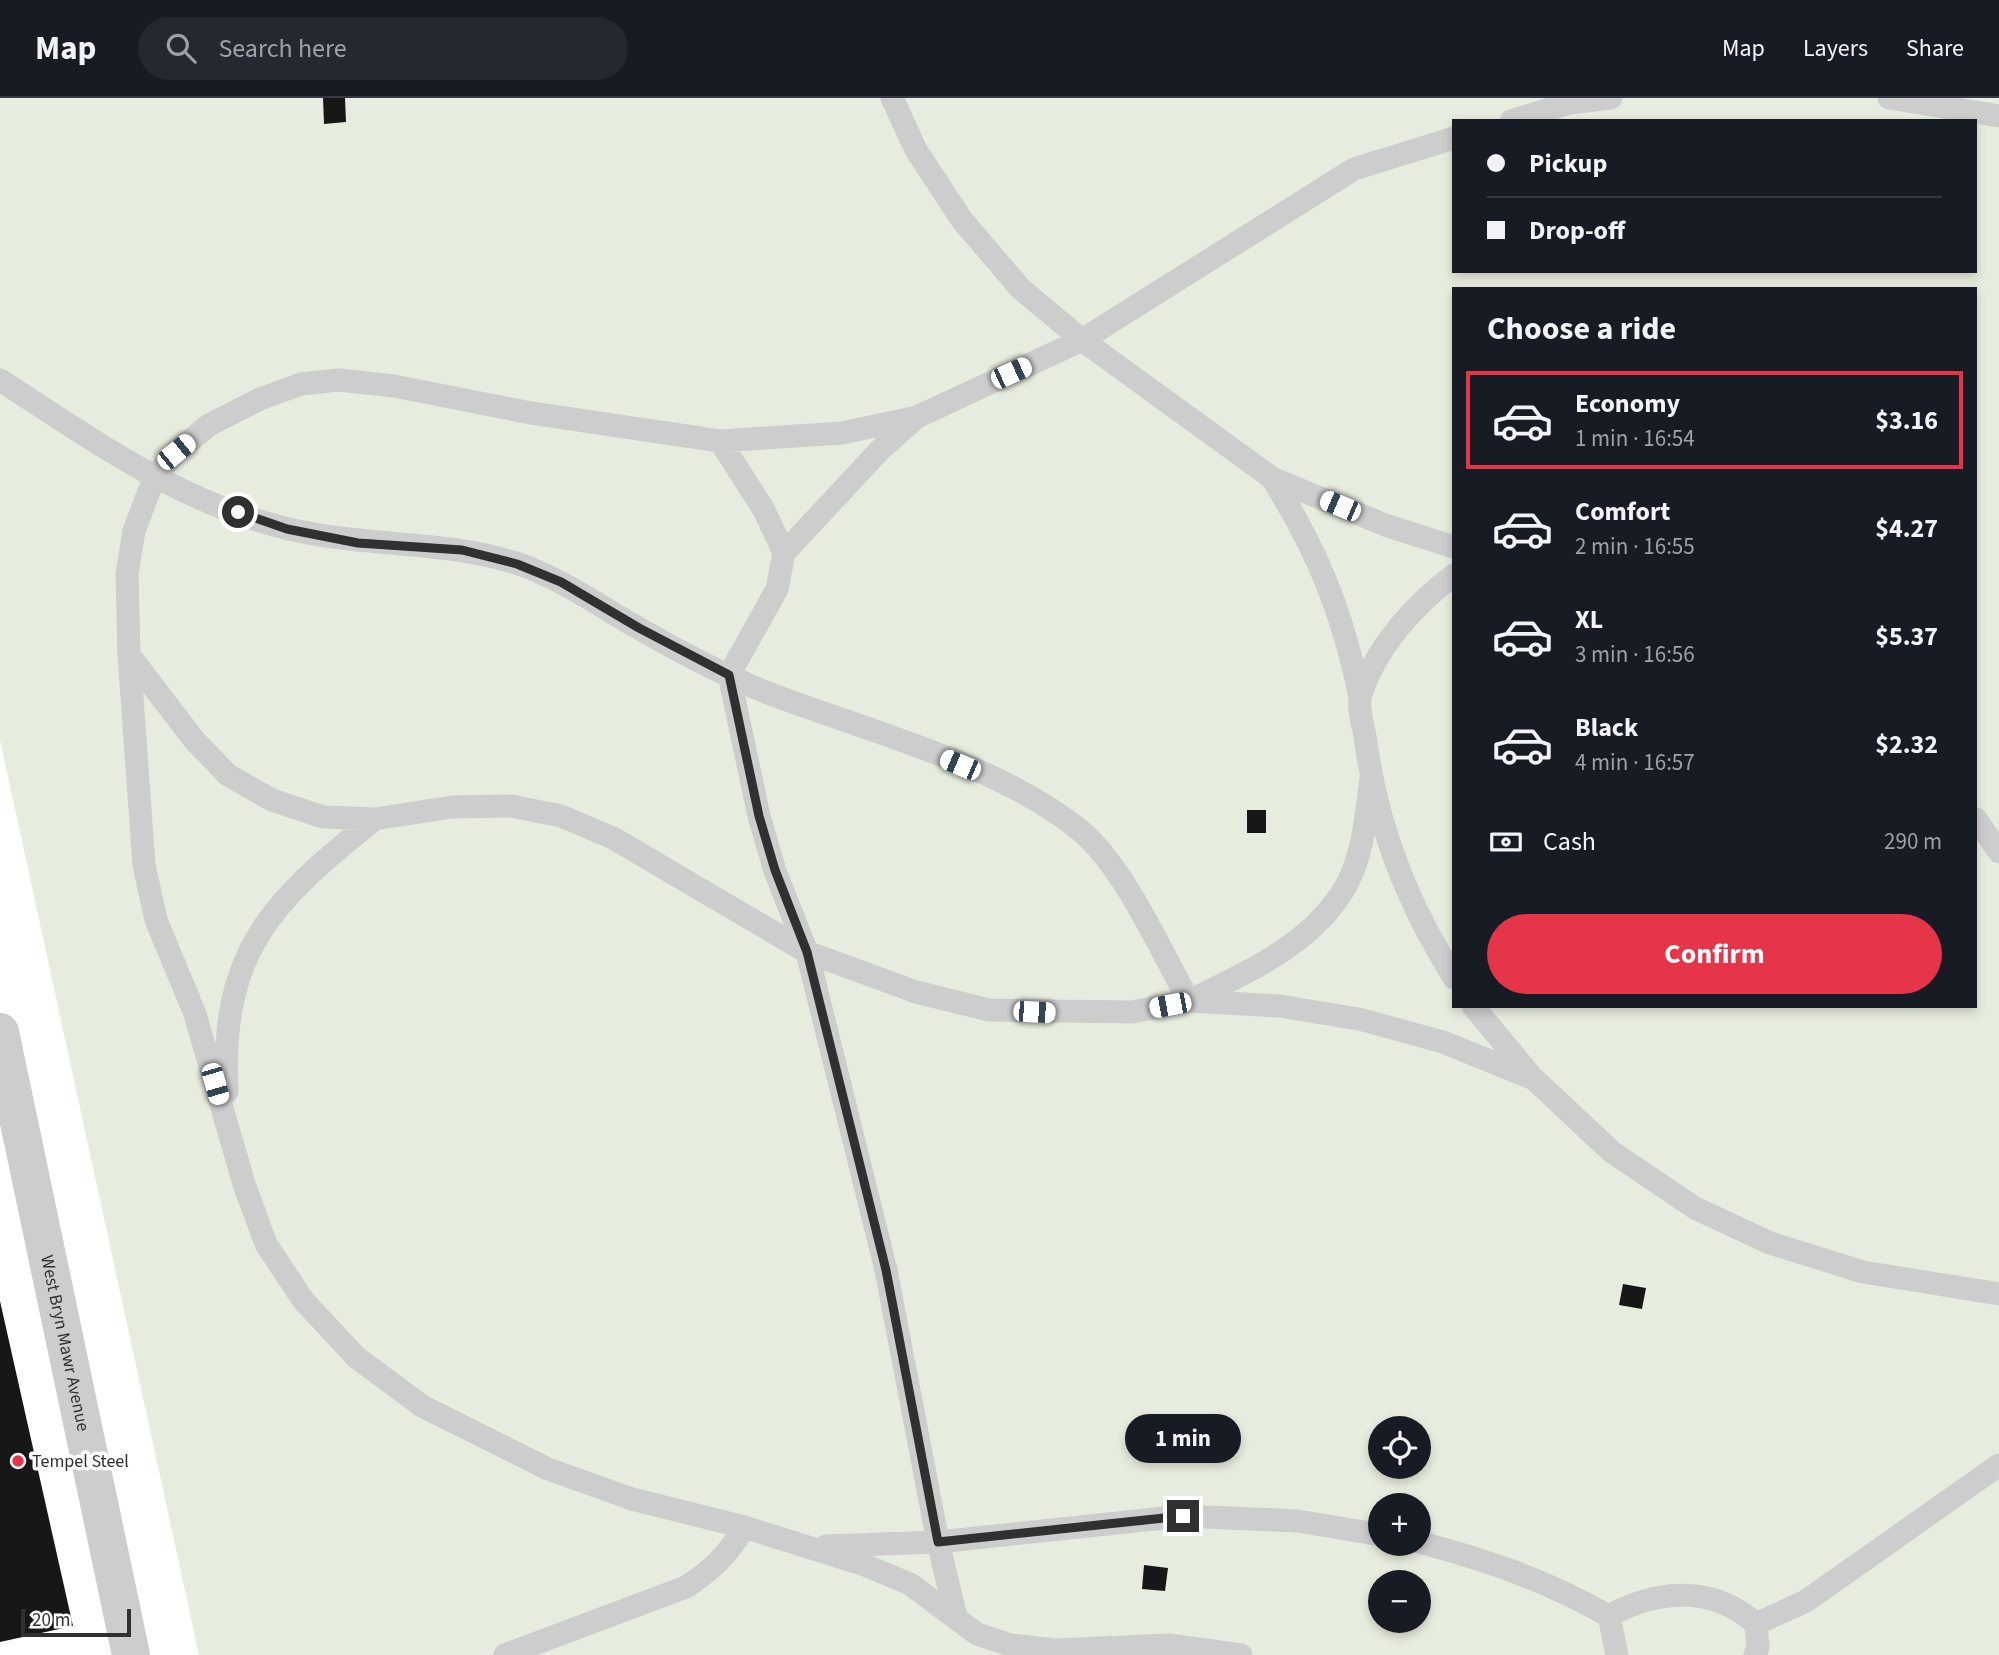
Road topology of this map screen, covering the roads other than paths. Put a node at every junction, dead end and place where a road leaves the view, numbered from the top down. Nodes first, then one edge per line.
1 (892, 98) edge
2 (1611, 98) edge
3 (1889, 98) edge
4 (1999, 116) edge
5 (1517, 119) edge
6 (1452, 139) edge
7 (1082, 340) junction
8 (0, 380) edge
9 (917, 417) junction
10 (719, 441) junction
11 (154, 478) junction
12 (1272, 478) junction
13 (1452, 546) edge
14 (784, 553) junction
15 (1452, 577) edge
16 (129, 655) junction
17 (729, 675) junction
18 (1360, 697) junction
19 (1371, 779) junction
20 (374, 819) junction
21 (1977, 820) edge
22 (1999, 852) edge
23 (807, 952) junction
24 (1452, 975) edge
25 (1189, 1001) junction
26 (1475, 1008) edge
27 (0, 1032) edge
28 (1534, 1079) junction
29 (229, 1130) junction
30 (1999, 1294) edge
31 (1999, 1465) edge
32 (744, 1527) junction
33 (1368, 1533) edge
34 (938, 1542) junction
35 (1431, 1545) edge
36 (803, 1547) junction
37 (1609, 1616) junction
38 (956, 1617) junction
39 (1756, 1623) junction
40 (131, 1655) edge
41 (505, 1655) edge
42 (1241, 1655) edge
43 (1617, 1655) edge
44 (1755, 1655) edge

1 - 7 lane
2 - 5 lane
3 - 4 lane
6 - 7 lane
7 - 9 lane
7 - 12 lane
8 - 11 lane
9 - 10 lane
9 - 14 lane
10 - 11 lane
10 - 14 lane
11 - 16 lane
11 - 17 lane
12 - 13 lane
12 - 18 lane
14 - 17 lane
15 - 18 lane
16 - 20 lane
16 - 29 lane
17 - 23 lane
17 - 25 lane
18 - 19 lane
19 - 24 lane
19 - 25 lane
20 - 23 lane
20 - 29 lane
21 - 22 lane
23 - 25 lane
23 - 34 lane
25 - 28 lane
26 - 28 lane
27 - 40 street, West Bryn Mawr Avenue
28 - 30 lane
29 - 32 lane
31 - 39 lane
32 - 36 lane
32 - 41 lane
33 - 34 lane
34 - 36 lane
34 - 38 lane
35 - 37 lane
36 - 38 lane
37 - 39 lane
37 - 43 lane
38 - 42 lane
39 - 44 lane

